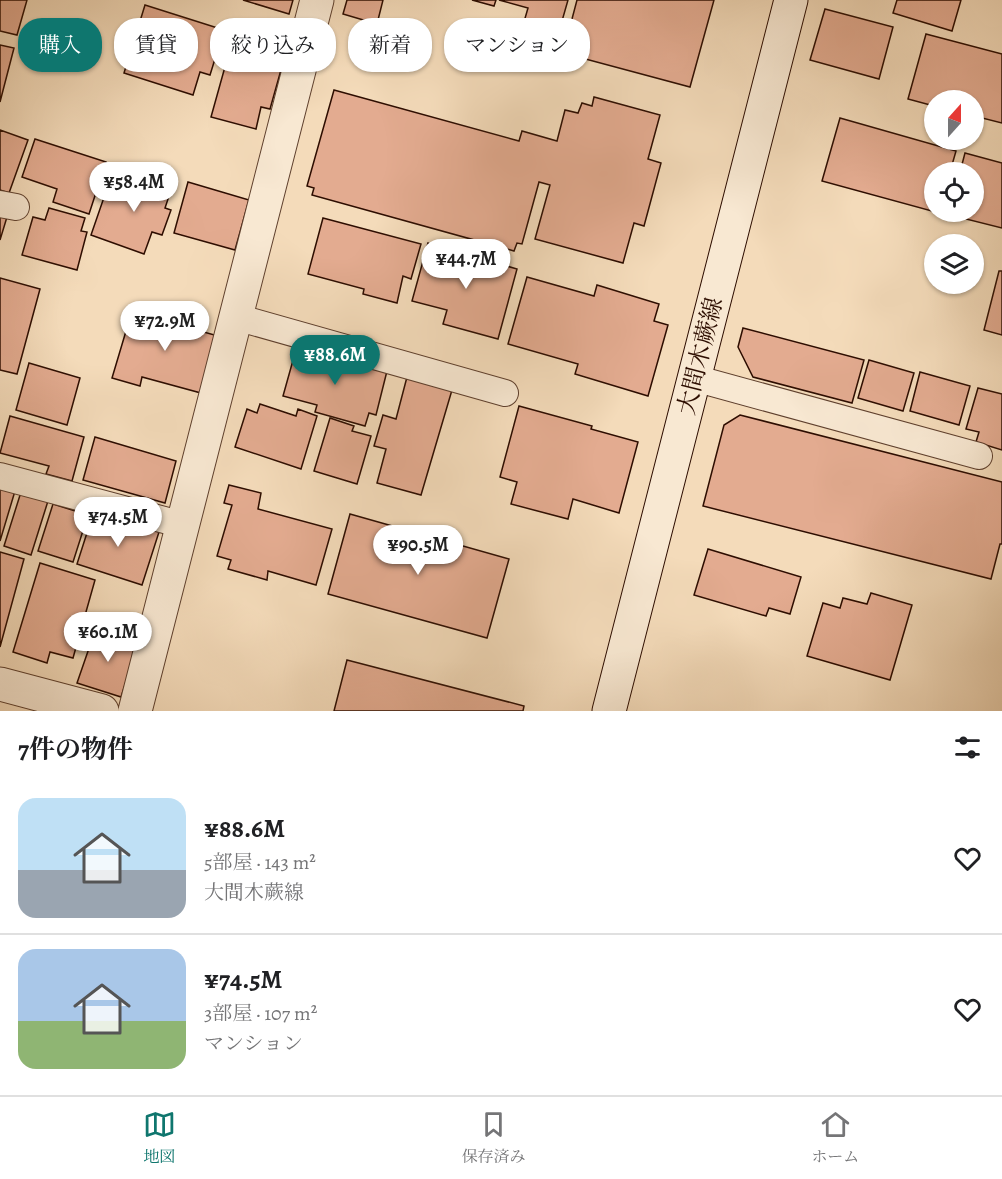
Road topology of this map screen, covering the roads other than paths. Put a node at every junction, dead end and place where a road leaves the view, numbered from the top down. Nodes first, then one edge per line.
1 (317, 0) edge
2 (791, 0) edge
3 (236, 317) junction
4 (694, 378) junction
5 (505, 393) dead end
6 (980, 456) dead end
7 (0, 476) edge
8 (183, 525) junction
9 (0, 684) edge
10 (102, 711) edge
11 (135, 711) edge
12 (609, 711) edge

1 - 3 street
2 - 4 street, 大間木蕨線
3 - 5 lane
3 - 8 street
4 - 6 lane
4 - 12 street, 大間木蕨線
7 - 8 lane
8 - 11 street
9 - 10 street

